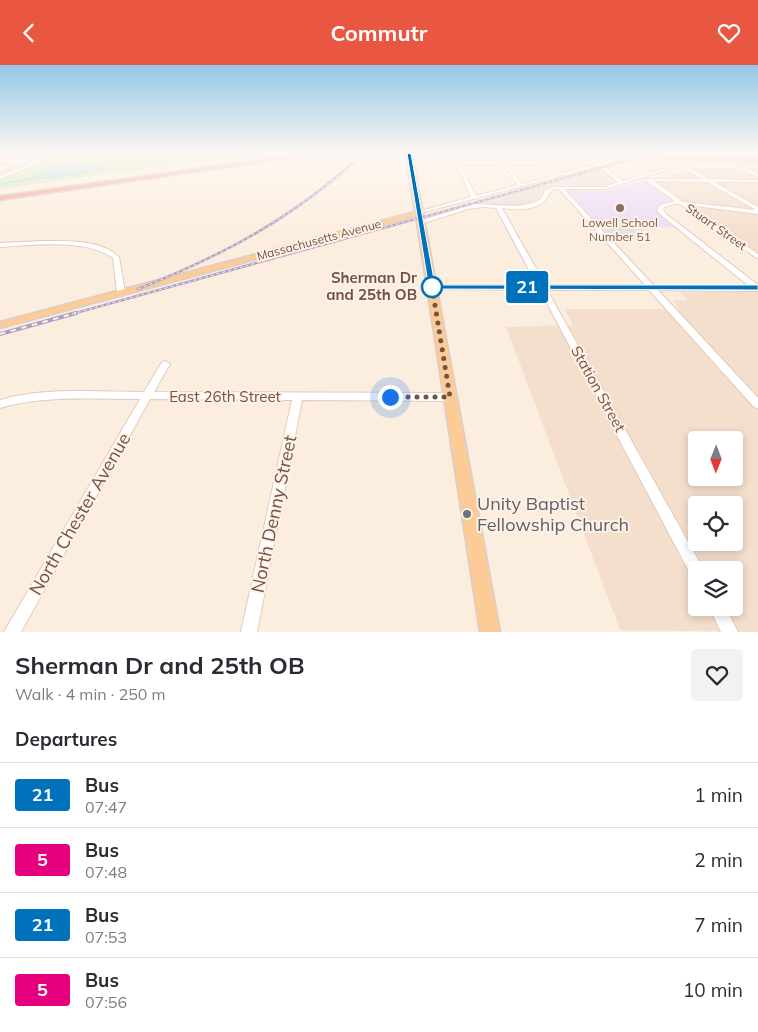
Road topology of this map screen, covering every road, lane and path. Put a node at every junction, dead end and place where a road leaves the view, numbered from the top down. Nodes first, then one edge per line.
1 (94, 180) edge
2 (122, 180) edge
3 (413, 180) edge
4 (466, 180) edge
5 (517, 180) edge
6 (540, 180) edge
7 (619, 180) edge
8 (630, 180) edge
9 (649, 180) edge
10 (676, 180) edge
11 (708, 181) junction
12 (758, 181) edge
13 (622, 183) junction
14 (521, 186) junction
15 (559, 187) junction
16 (0, 193) edge
17 (0, 197) edge
18 (474, 198) junction
19 (680, 203) junction
20 (499, 208) junction
21 (460, 210) joint
22 (758, 211) edge
23 (420, 217) junction
24 (0, 245) edge
25 (758, 257) edge
26 (432, 287) junction
27 (542, 287) junction
28 (652, 287) junction
29 (757, 288) edge
30 (121, 292) junction
31 (0, 325) edge
32 (165, 364) dead end
33 (148, 397) junction
34 (298, 397) junction
35 (450, 397) junction
36 (0, 404) edge
37 (758, 404) edge
38 (691, 561) edge
39 (721, 616) edge
40 (12, 632) edge
41 (250, 632) edge
42 (490, 632) edge
43 (730, 632) edge

1 - 16 highway
2 - 17 highway
3 - 23 main road
4 - 18 street
5 - 14 street
6 - 14 street, Massachusetts Avenue
7 - 13 street
8 - 13 street
9 - 19 street, Stuart Street
10 - 11 street
11 - 12 street
11 - 22 street
13 - 15 street
14 - 18 street, Massachusetts Avenue
15 - 20 street
15 - 28 street
18 - 23 street, Massachusetts Avenue
19 - 22 street
19 - 25 street, Stuart Street
19 - 29 street
20 - 21 street
20 - 27 street, Station Street
21 - 23 street
23 - 26 main road
23 - 30 main road, Massachusetts Avenue
24 - 30 street
26 - 27 street
26 - 35 main road
27 - 28 street
27 - 38 street, Station Street
28 - 29 street
28 - 37 street
30 - 31 main road, Massachusetts Avenue
32 - 33 street, North Chester Avenue
33 - 34 street, East 26th Street
33 - 36 street, East 26th Street
33 - 40 street, North Chester Avenue
34 - 35 street, East 26th Street
34 - 41 street, North Denny Street
35 - 42 main road
39 - 43 street

